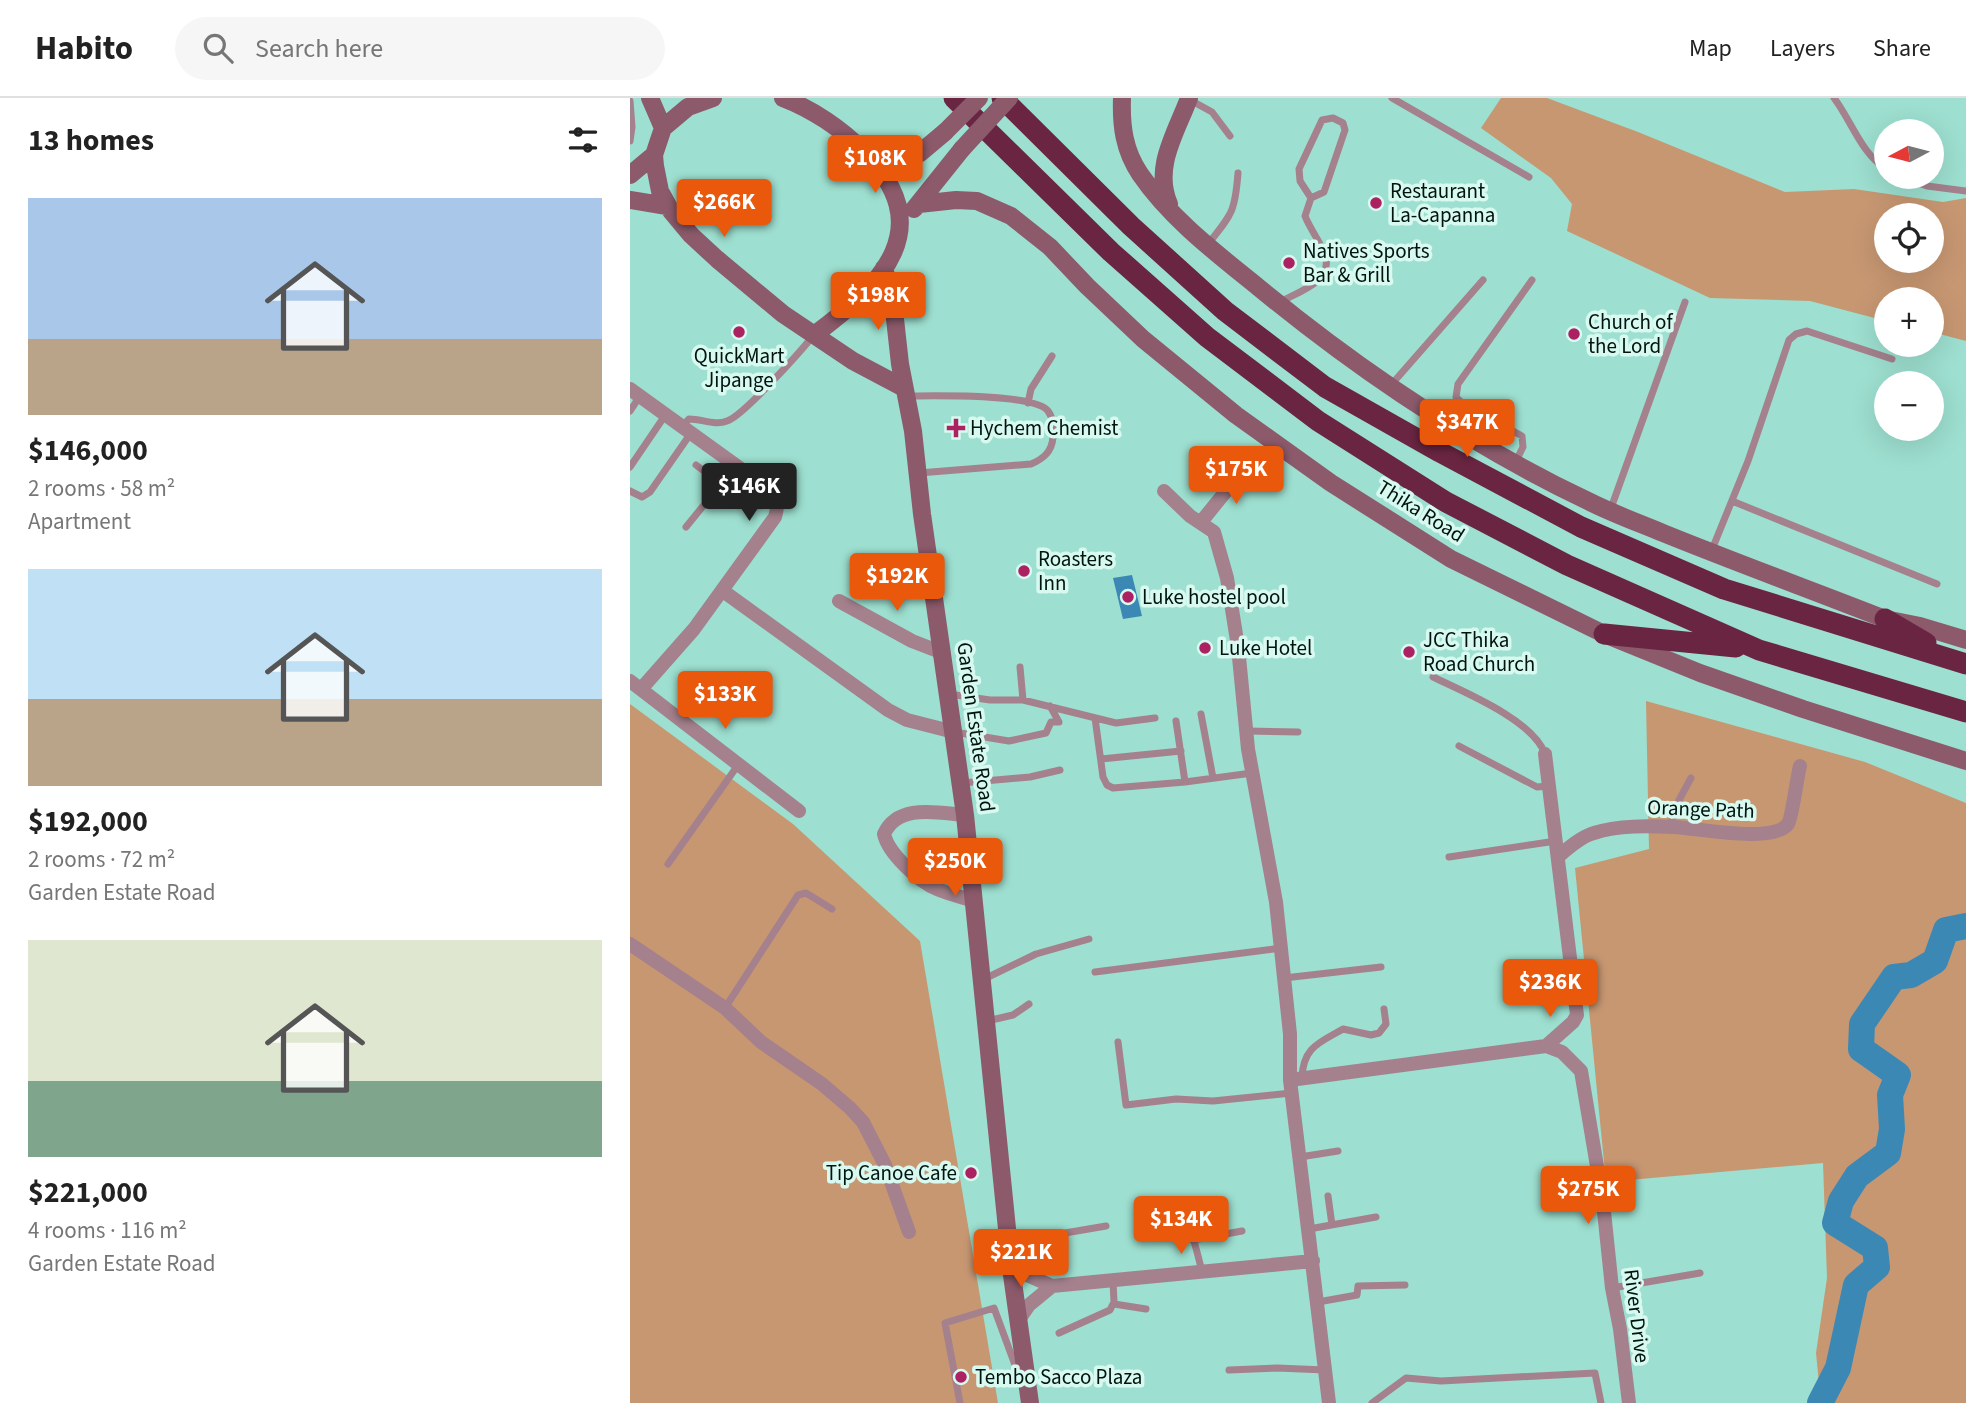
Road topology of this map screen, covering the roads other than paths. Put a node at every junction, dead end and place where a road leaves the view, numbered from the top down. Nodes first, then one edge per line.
1 (650, 98) edge
2 (713, 98) edge
3 (783, 98) edge
4 (954, 98) edge
5 (979, 98) edge
6 (1002, 98) edge
7 (1009, 98) edge
8 (1122, 98) edge
9 (1392, 98) edge
10 (1835, 98) edge
11 (1188, 99) edge
12 (630, 101) edge
13 (663, 128) junction
14 (1230, 136) dead end
15 (630, 141) edge
16 (654, 155) junction
17 (871, 158) junction
18 (1874, 158) edge
19 (1238, 173) dead end
20 (630, 175) edge
21 (1530, 177) dead end
22 (1944, 188) edge
23 (1966, 191) edge
24 (1311, 198) junction
25 (630, 200) edge
26 (919, 204) junction
27 (667, 206) junction
28 (1171, 210) junction
29 (902, 222) junction
30 (1207, 245) junction
31 (884, 268) junction
32 (1483, 280) dead end
33 (1532, 280) dead end
34 (1685, 302) dead end
35 (1277, 303) junction
36 (814, 335) junction
37 (1052, 356) dead end
38 (1892, 359) dead end
39 (1390, 386) junction
40 (905, 392) junction
41 (635, 393) edge
42 (1028, 403) junction
43 (630, 411) edge
44 (666, 414) junction
45 (687, 430) junction
46 (1514, 463) junction
47 (696, 465) dead end
48 (630, 467) edge
49 (1244, 469) dead end
50 (918, 473) junction
51 (721, 484) junction
52 (630, 491) edge
53 (1164, 491) dead end
54 (1732, 501) junction
55 (779, 505) junction
56 (1610, 512) junction
57 (1201, 522) junction
58 (686, 527) dead end
59 (1710, 553) junction
60 (1937, 584) dead end
61 (723, 592) junction
62 (839, 601) dead end
63 (1885, 619) junction
64 (1604, 634) junction
65 (1966, 640) edge
66 (1759, 650) junction
67 (943, 653) junction
68 (1963, 663) edge
69 (1020, 667) dead end
70 (1433, 677) dead end
71 (636, 685) edge
72 (948, 694) junction
73 (1023, 700) junction
74 (1050, 706) junction
75 (1966, 712) edge
76 (1201, 714) dead end
77 (1095, 718) junction
78 (1155, 718) dead end
79 (1176, 721) dead end
80 (1247, 731) junction
81 (954, 732) junction
82 (1298, 732) dead end
83 (1459, 746) dead end
84 (1181, 751) junction
85 (1545, 754) joint
86 (1101, 759) junction
87 (1966, 761) edge
88 (738, 764) junction
89 (1800, 766) dead end
90 (1060, 770) dead end
91 (1252, 772) junction
92 (1213, 778) junction
93 (1691, 778) dead end
94 (1185, 782) junction
95 (961, 783) junction
96 (1549, 786) junction
97 (799, 811) dead end
98 (965, 815) junction
99 (1670, 827) junction
100 (1558, 849) junction
101 (1449, 857) dead end
102 (668, 864) dead end
103 (974, 901) junction
104 (832, 909) dead end
105 (1089, 939) dead end
106 (630, 944) edge
107 (1281, 948) junction
108 (1381, 967) dead end
109 (1095, 972) dead end
110 (1284, 978) junction
111 (982, 980) junction
112 (1029, 1004) dead end
113 (725, 1008) junction
114 (1384, 1009) dead end
115 (986, 1021) junction
116 (1118, 1042) dead end
117 (1546, 1046) junction
118 (1295, 1084) junction
119 (1338, 1151) dead end
120 (1300, 1157) junction
121 (1328, 1196) dead end
122 (1171, 1204) dead end
123 (1376, 1217) dead end
124 (1332, 1225) junction
125 (1106, 1226) dead end
126 (1309, 1229) junction
127 (1242, 1231) dead end
128 (909, 1232) dead end
129 (1193, 1240) junction
130 (1009, 1245) junction
131 (1313, 1261) junction
132 (1011, 1268) junction
133 (1202, 1272) junction
134 (1700, 1273) dead end
135 (1113, 1280) junction
136 (1405, 1284) dead end
137 (1052, 1286) junction
138 (1612, 1288) junction
139 (1318, 1302) junction
140 (1114, 1304) junction
141 (1146, 1309) dead end
142 (1018, 1321) junction
143 (1059, 1333) dead end
144 (1228, 1370) dead end
145 (1325, 1370) junction
146 (960, 1403) edge
147 (1030, 1403) edge
148 (1329, 1403) edge
149 (1373, 1403) edge
150 (1601, 1403) edge
151 (1629, 1403) edge

1 - 13 main road
2 - 13 main road
3 - 17 main road
4 - 66 highway, Thika Road
5 - 17 main road, bridge
6 - 68 highway
7 - 26 main road, bridge
8 - 28 main road
9 - 21 lane
10 - 18 lane
11 - 14 lane
11 - 28 main road
12 - 15 lane
13 - 16 main road
16 - 20 main road
16 - 27 main road
17 - 29 main road
19 - 30 lane
22 - 23 lane
24 - 24 lane
24 - 35 lane
25 - 27 main road
26 - 29 main road
26 - 64 main road, Thika Road
27 - 36 main road
28 - 30 main road
29 - 31 main road
30 - 35 main road
31 - 36 main road
31 - 40 main road, Garden Estate Road
32 - 39 lane
33 - 46 lane
34 - 56 lane
35 - 39 main road
36 - 40 main road
36 - 45 lane
37 - 42 lane
38 - 54 lane
39 - 46 main road
40 - 42 lane
40 - 50 main road, Garden Estate Road
41 - 43 lane
41 - 44 street
42 - 50 lane
44 - 45 street
44 - 48 lane
45 - 52 lane
45 - 55 street
46 - 56 main road
47 - 51 lane
49 - 57 street
50 - 67 main road, Garden Estate Road
51 - 55 lane
51 - 58 lane
53 - 57 street
54 - 59 lane
54 - 60 lane
55 - 61 street
56 - 59 main road
57 - 80 street
59 - 63 main road
61 - 71 street
61 - 81 street
62 - 67 street
63 - 65 main road
63 - 68 highway
64 - 66 highway
64 - 87 main road, Thika Road
66 - 75 highway, Thika Road
67 - 72 main road, Garden Estate Road
69 - 73 lane
70 - 85 lane
71 - 88 street
72 - 73 lane
72 - 81 main road, Garden Estate Road
73 - 74 lane
74 - 77 lane
74 - 81 lane
76 - 92 lane
77 - 78 lane
77 - 86 lane
79 - 84 lane
80 - 82 lane
80 - 91 street
81 - 95 main road, Garden Estate Road
83 - 96 lane
84 - 86 lane
84 - 94 lane
85 - 96 street
86 - 94 lane
88 - 97 street
88 - 102 lane
89 - 99 street, Orange Path
90 - 95 lane
91 - 92 lane
91 - 107 street
92 - 94 lane
93 - 99 lane
95 - 98 main road, Garden Estate Road
96 - 100 street
98 - 103 main road, Garden Estate Road
98 - 103 street
99 - 100 street, Orange Path
100 - 101 lane
100 - 117 street
103 - 111 main road, Garden Estate Road
104 - 113 lane
105 - 111 lane
106 - 113 street
107 - 109 lane
107 - 110 street
108 - 110 lane
110 - 118 street
111 - 115 main road, Garden Estate Road
112 - 115 lane
113 - 128 street
114 - 118 lane
115 - 130 main road, Garden Estate Road
116 - 118 lane
117 - 118 street
117 - 138 street, River Drive
118 - 120 street
119 - 120 lane
120 - 126 street
121 - 124 lane
122 - 129 lane
123 - 124 lane
124 - 126 lane
125 - 130 lane
126 - 131 street
127 - 129 lane
129 - 133 lane
130 - 132 main road, Garden Estate Road
131 - 133 street
131 - 139 street
132 - 137 street
132 - 142 main road, Garden Estate Road
133 - 135 street
134 - 138 lane
135 - 137 street
135 - 140 lane
136 - 139 lane
137 - 142 street
138 - 151 street, River Drive
139 - 145 street
140 - 141 lane
140 - 143 lane
142 - 147 main road, Garden Estate Road
144 - 145 lane
145 - 148 street
146 - 147 lane
149 - 150 lane

